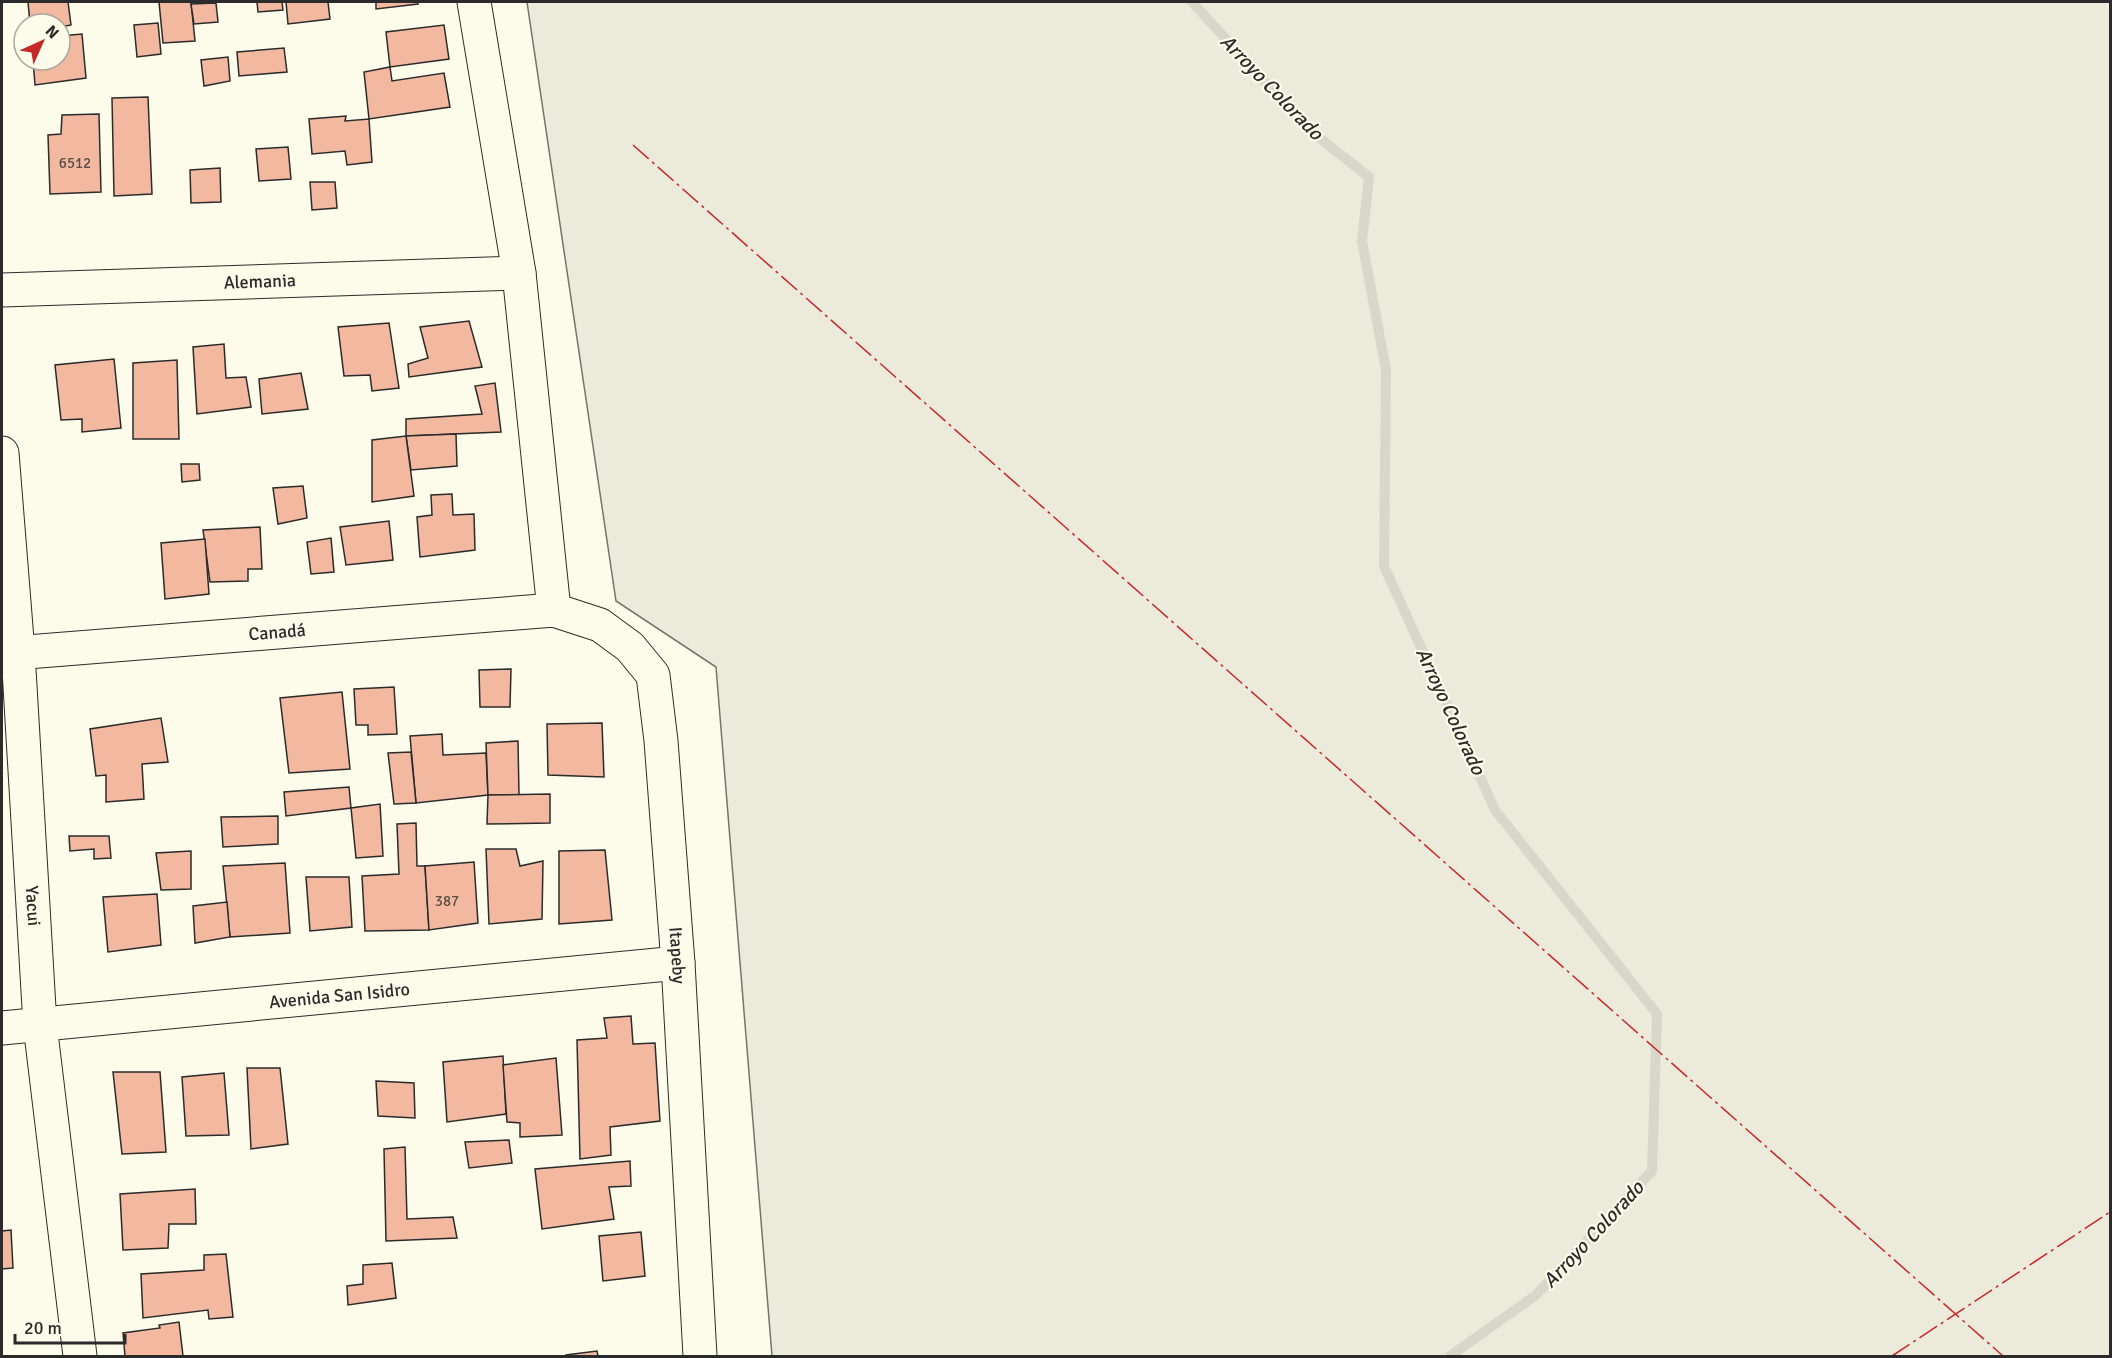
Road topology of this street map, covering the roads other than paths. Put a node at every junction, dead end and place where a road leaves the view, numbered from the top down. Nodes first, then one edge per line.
1 (474, 2) edge
2 (519, 273) junction
3 (2, 290) edge
4 (2, 453) edge
5 (554, 610) junction
6 (10, 653) edge
7 (678, 963) junction
8 (40, 1025) junction
9 (2, 1028) edge
10 (80, 1356) edge
11 (700, 1356) edge

1 - 2 street
2 - 3 street, Alemania
2 - 5 street
4 - 6 street, Yacui
5 - 6 street, Canadá
5 - 7 street, Itapeby
6 - 8 street, Yacui
7 - 8 street, Avenida San Isidro
7 - 11 street, Itapeby
8 - 9 street, Avenida San Isidro
8 - 10 street, Yacui

